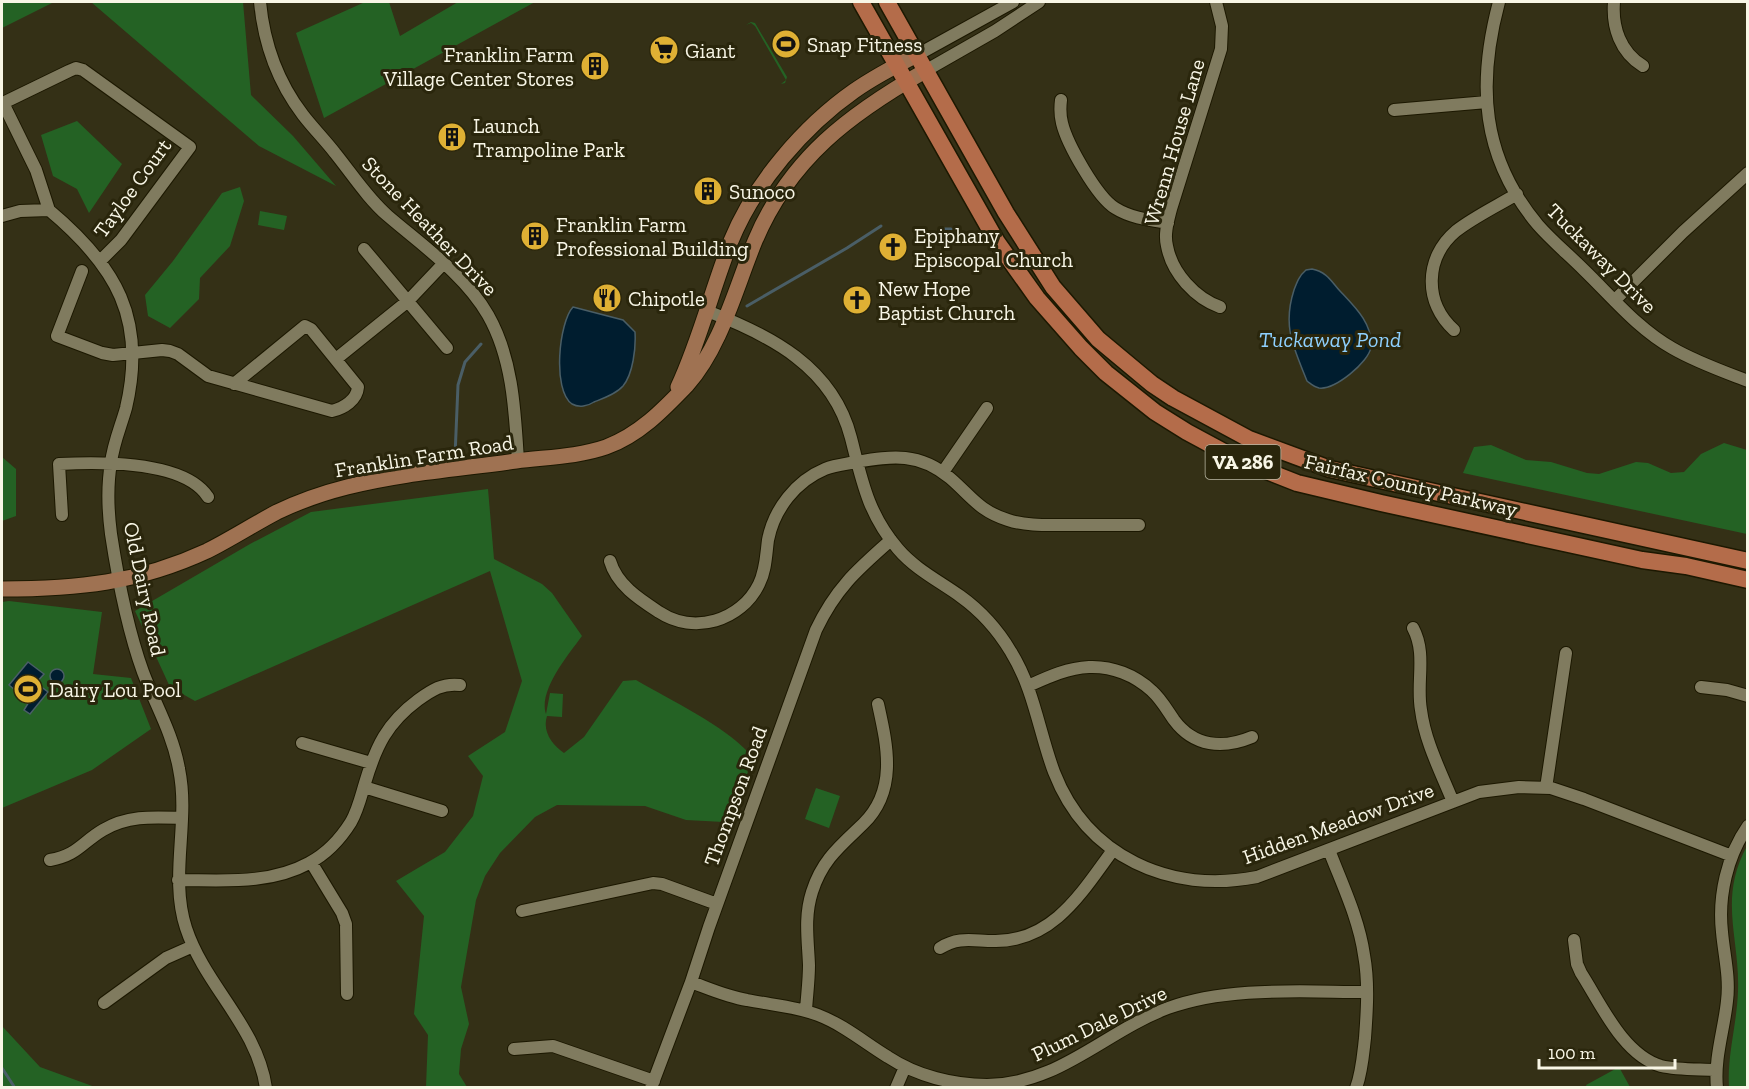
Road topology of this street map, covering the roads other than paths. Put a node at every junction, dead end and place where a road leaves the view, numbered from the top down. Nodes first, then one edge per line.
1 (260, 2) edge
2 (861, 2) edge
3 (887, 2) edge
4 (1013, 2) edge
5 (1039, 2) edge
6 (1216, 2) edge
7 (1499, 2) edge
8 (1614, 2) edge
9 (917, 54) junction
10 (897, 65) junction
11 (1643, 66) dead end
12 (925, 71) junction
13 (906, 82) junction
14 (1061, 100) dead end
15 (1487, 102) junction
16 (1394, 111) dead end
17 (1748, 173) edge
18 (1517, 194) junction
19 (50, 210) junction
20 (2, 216) edge
21 (1168, 223) junction
22 (364, 249) dead end
23 (100, 260) junction
24 (443, 264) junction
25 (82, 271) dead end
26 (1615, 300) junction
27 (408, 301) junction
28 (1220, 307) dead end
29 (707, 311) junction
30 (725, 318) junction
31 (1454, 330) dead end
32 (447, 348) dead end
33 (132, 354) junction
34 (336, 359) junction
35 (1748, 381) edge
36 (234, 384) junction
37 (673, 397) junction
38 (987, 408) dead end
39 (518, 461) junction
40 (111, 462) junction
41 (855, 462) junction
42 (943, 472) junction
43 (208, 496) dead end
44 (62, 515) dead end
45 (1138, 525) dead end
46 (891, 540) junction
47 (610, 561) dead end
48 (1748, 561) edge
49 (120, 580) junction
50 (1748, 580) edge
51 (2, 589) edge
52 (1413, 628) dead end
53 (1566, 653) dead end
54 (460, 685) dead end
55 (1028, 686) junction
56 (1701, 687) dead end
57 (1748, 696) edge
58 (878, 704) dead end
59 (1252, 737) dead end
60 (302, 743) dead end
61 (371, 763) junction
62 (364, 787) junction
63 (1546, 788) junction
64 (1453, 802) junction
65 (442, 811) dead end
66 (182, 818) junction
67 (1748, 826) edge
68 (1113, 849) junction
69 (1329, 850) junction
70 (1732, 856) junction
71 (50, 860) dead end
72 (311, 862) junction
73 (178, 880) junction
74 (717, 904) junction
75 (522, 911) dead end
76 (1574, 940) dead end
77 (193, 946) junction
78 (940, 948) dead end
79 (691, 982) junction
80 (1366, 992) junction
81 (347, 994) dead end
82 (104, 1002) dead end
83 (806, 1010) junction
84 (514, 1048) dead end
85 (905, 1067) junction
86 (1716, 1070) junction
87 (653, 1084) edge
88 (266, 1088) edge
89 (896, 1088) edge
90 (1356, 1088) edge
91 (1717, 1088) edge

1 - 24 street, Stone Heather Drive
2 - 10 highway, Fairfax County Parkway / VA 286
3 - 9 highway, Fairfax County Parkway / VA 286
4 - 9 street, Franklin Farm Road
5 - 12 street, Franklin Farm Road
6 - 21 street, Wrenn House Lane
7 - 15 street, Tuckaway Drive
8 - 11 street
9 - 10 main road, Franklin Farm Road
9 - 12 highway, Fairfax County Parkway / VA 286
10 - 13 highway, Fairfax County Parkway / VA 286
10 - 29 main road, Franklin Farm Road
12 - 13 main road, Franklin Farm Road
12 - 48 highway, Fairfax County Parkway / VA 286
13 - 30 main road, Franklin Farm Road
13 - 50 highway, Fairfax County Parkway / VA 286
14 - 21 street
15 - 16 street
15 - 18 street, Tuckaway Drive
17 - 26 street
18 - 26 street, Tuckaway Drive
18 - 31 street
19 - 20 street
19 - 23 street, Old Dairy Road
19 - 23 street, Tayloe Court
21 - 28 street, Wrenn House Lane
22 - 27 street
23 - 33 street, Old Dairy Road
24 - 27 street
24 - 39 street, Stone Heather Drive
25 - 33 street
26 - 35 street, Tuckaway Drive
27 - 32 street
27 - 34 street
29 - 30 street, Hidden Meadow Drive
29 - 37 main road, Franklin Farm Road
30 - 37 main road, Franklin Farm Road
30 - 41 street, Hidden Meadow Drive
33 - 36 street
33 - 40 street, Old Dairy Road
34 - 36 street
34 - 36 street
37 - 39 main road, Franklin Farm Road
38 - 42 street
39 - 49 main road, Franklin Farm Road
40 - 43 street
40 - 44 street
40 - 49 street, Old Dairy Road
41 - 42 street
41 - 46 street, Hidden Meadow Drive
41 - 47 street
42 - 45 street
46 - 55 street, Hidden Meadow Drive
46 - 74 street, Thompson Road
49 - 51 main road, Franklin Farm Road
49 - 66 street, Old Dairy Road
52 - 64 street
53 - 63 street
54 - 61 street
55 - 59 street
55 - 68 street, Hidden Meadow Drive
56 - 57 street
58 - 83 street
60 - 61 street
61 - 62 street
62 - 65 street
62 - 72 street
63 - 64 street, Hidden Meadow Drive
63 - 70 street, Hidden Meadow Drive
64 - 69 street, Hidden Meadow Drive
66 - 71 street
66 - 73 street, Old Dairy Road
67 - 70 street
68 - 69 street, Hidden Meadow Drive
68 - 78 street
69 - 80 street
70 - 86 street
72 - 73 street
72 - 81 street
73 - 77 street, Old Dairy Road
74 - 75 street
74 - 79 street, Thompson Road
76 - 86 street
77 - 82 street
77 - 88 street, Old Dairy Road
79 - 83 street, Plum Dale Drive
79 - 87 street, Thompson Road
80 - 85 street, Plum Dale Drive
80 - 90 street
83 - 85 street, Plum Dale Drive
84 - 87 street
85 - 89 street
86 - 91 street

